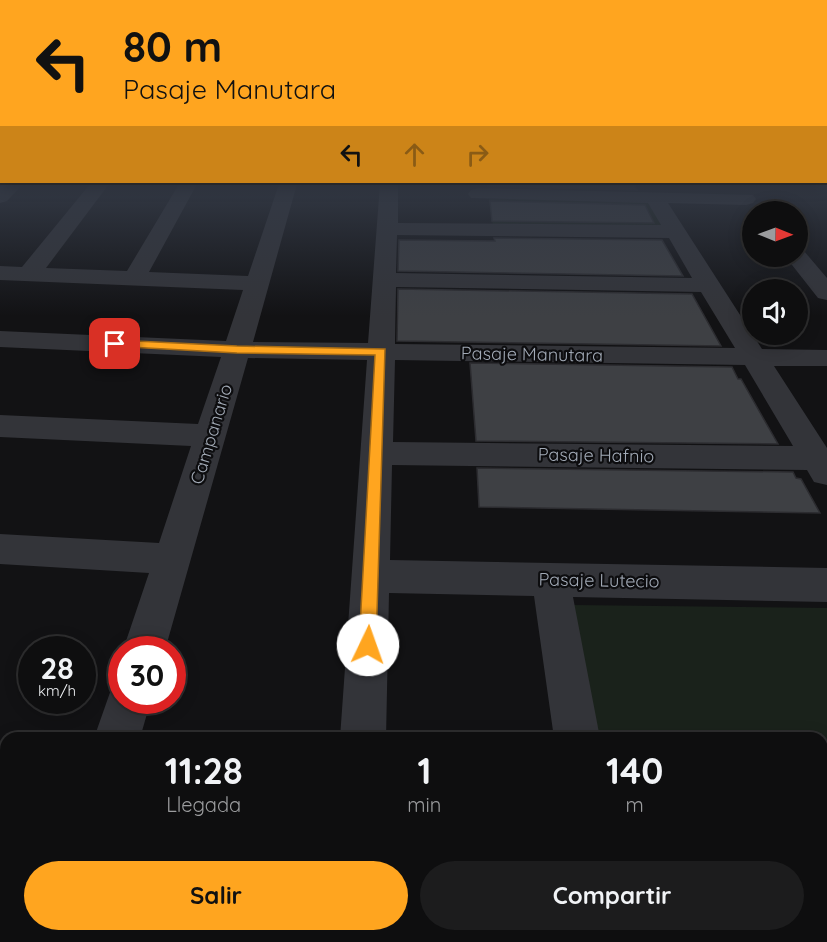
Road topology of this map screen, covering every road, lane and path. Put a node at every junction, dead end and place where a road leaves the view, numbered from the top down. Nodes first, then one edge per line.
1 (65, 228) edge
2 (163, 228) edge
3 (274, 228) edge
4 (483, 228) edge
5 (673, 228) edge
6 (387, 229) joint
7 (484, 231) junction
8 (676, 232) junction
9 (805, 267) edge
10 (0, 273) edge
11 (28, 274) junction
12 (134, 278) junction
13 (384, 280) junction
14 (257, 283) junction
15 (708, 285) junction
16 (827, 293) edge
17 (0, 339) edge
18 (237, 350) junction
19 (381, 352) junction
20 (753, 357) junction
21 (827, 358) edge
22 (0, 426) edge
23 (210, 436) junction
24 (376, 453) junction
25 (821, 467) edge
26 (0, 549) edge
27 (172, 559) junction
28 (371, 576) junction
29 (551, 579) junction
30 (827, 585) edge
31 (148, 636) edge
32 (125, 714) edge
33 (119, 732) edge
34 (363, 732) edge
35 (576, 732) edge

1 - 11 street
2 - 12 street
3 - 14 street, Campanario
4 - 7 street
5 - 8 street
6 - 7 street
6 - 13 street
7 - 8 street
8 - 15 street
9 - 16 street
10 - 11 street
11 - 12 street
12 - 14 street
13 - 15 street
13 - 19 street
14 - 18 street, Campanario
15 - 20 street
17 - 18 street, Pasaje Manutara
18 - 19 street, Pasaje Manutara
18 - 23 street, Campanario
19 - 20 street, Pasaje Manutara
19 - 24 street
20 - 21 street, Pasaje Manutara
20 - 25 street
22 - 23 street
23 - 27 street, Campanario
24 - 25 street, Pasaje Hafnio
24 - 28 street
26 - 27 street
27 - 31 street, Campanario
28 - 29 street, Pasaje Lutecio
28 - 34 street
29 - 30 street, Pasaje Lutecio
29 - 35 street
32 - 33 street

